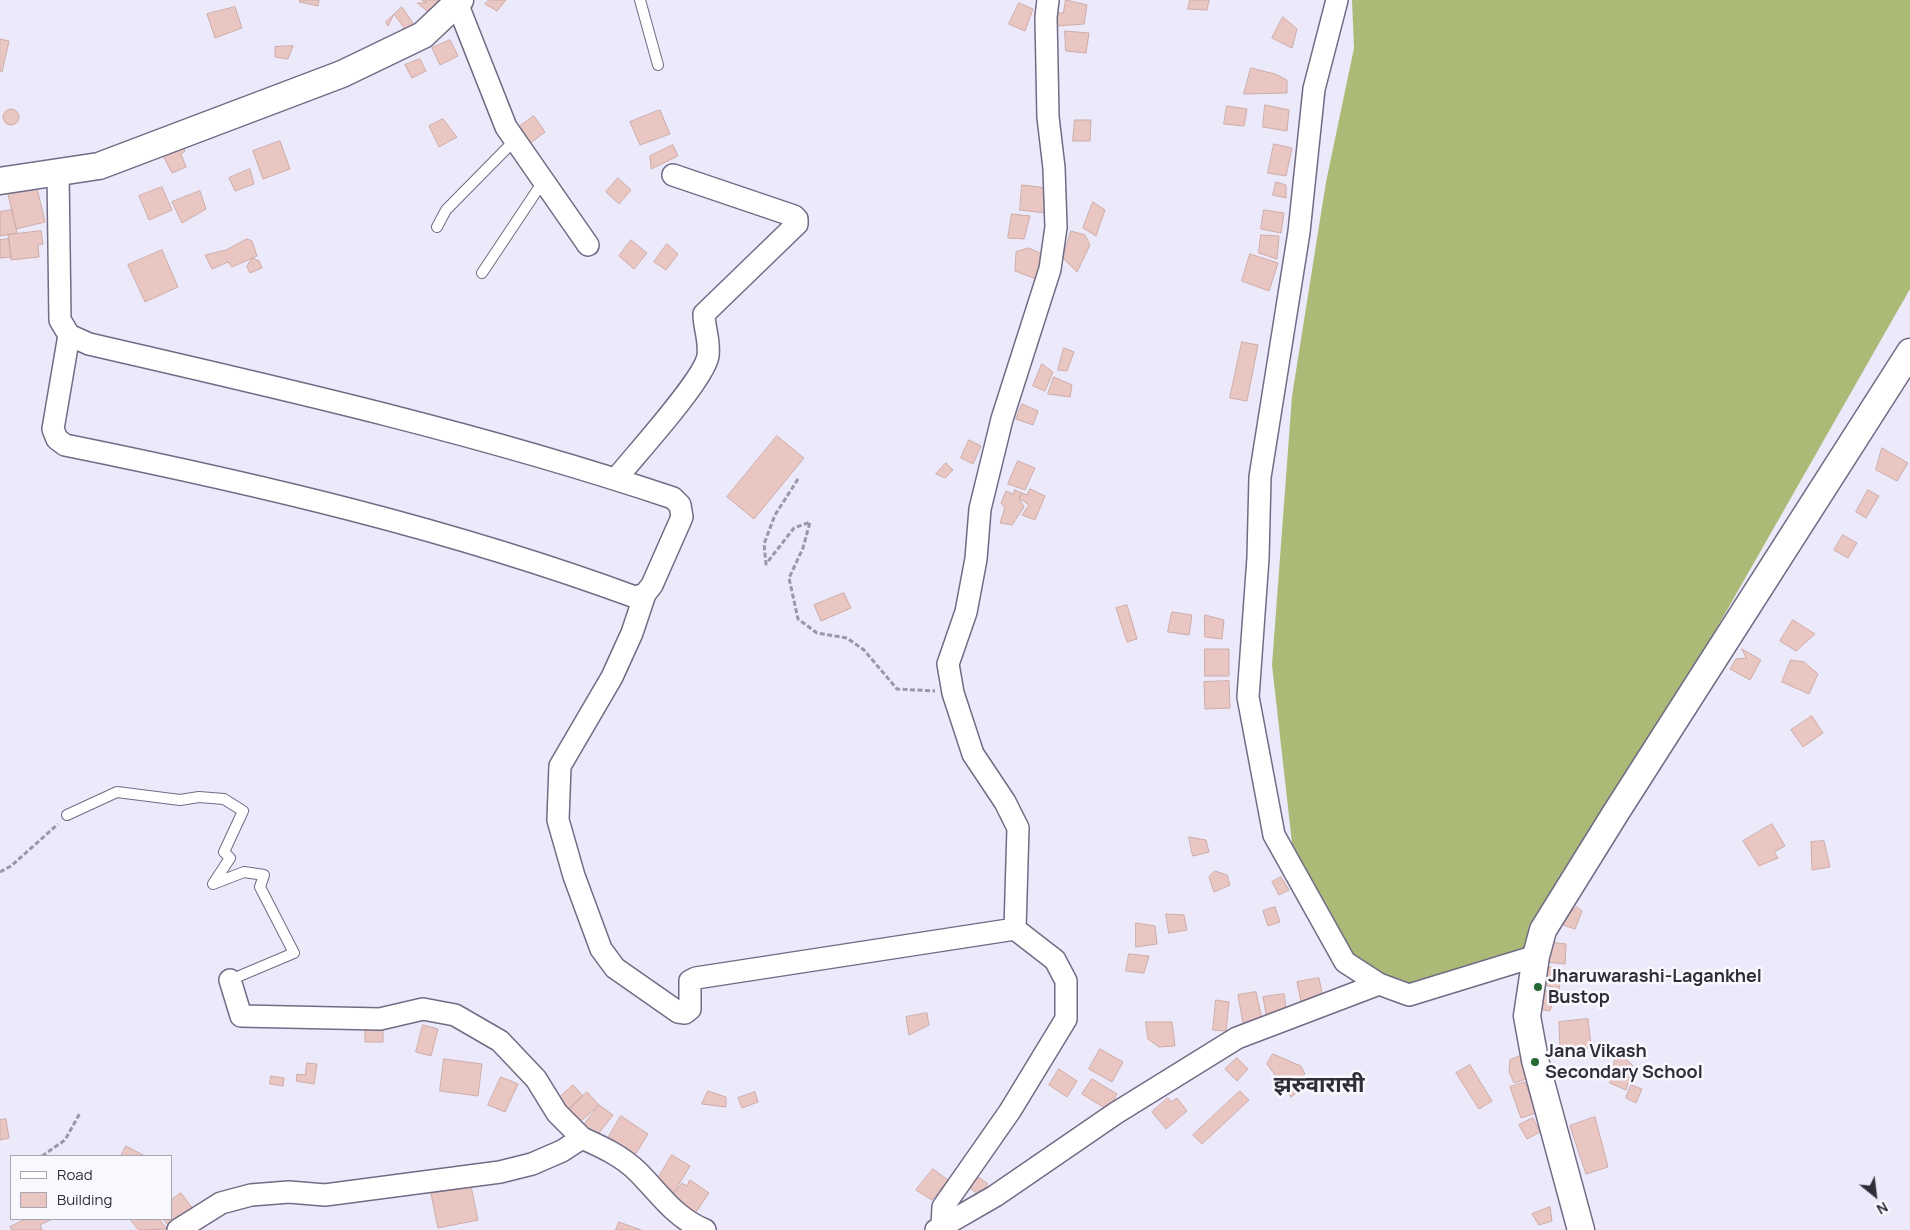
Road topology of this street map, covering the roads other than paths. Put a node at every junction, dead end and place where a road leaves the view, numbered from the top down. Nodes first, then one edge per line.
1 (640, 0) edge
2 (1048, 0) edge
3 (1337, 0) edge
4 (458, 2) edge
5 (658, 65) dead end
6 (515, 140) junction
7 (58, 172) junction
8 (673, 175) dead end
9 (544, 180) junction
10 (0, 181) edge
11 (437, 227) dead end
12 (588, 245) dead end
13 (482, 273) dead end
14 (69, 335) junction
15 (1910, 352) edge
16 (616, 479) junction
17 (645, 594) junction
18 (67, 815) road end
19 (1015, 929) junction
20 (1536, 956) junction
21 (230, 980) joint
22 (1379, 984) junction
23 (582, 1138) junction
24 (939, 1227) edge
25 (178, 1230) edge
26 (705, 1230) edge
27 (1581, 1230) edge

1 - 5 lane
2 - 19 street
3 - 22 street
4 - 6 street
4 - 7 street
6 - 9 street
6 - 11 lane
7 - 10 street
7 - 14 street
8 - 16 street
9 - 12 street
9 - 13 lane
14 - 16 street
14 - 17 street
15 - 20 street
16 - 17 street
17 - 19 street
18 - 21 lane
19 - 24 street
20 - 22 street
20 - 27 street
21 - 23 street
22 - 24 street
23 - 25 street
23 - 26 street

